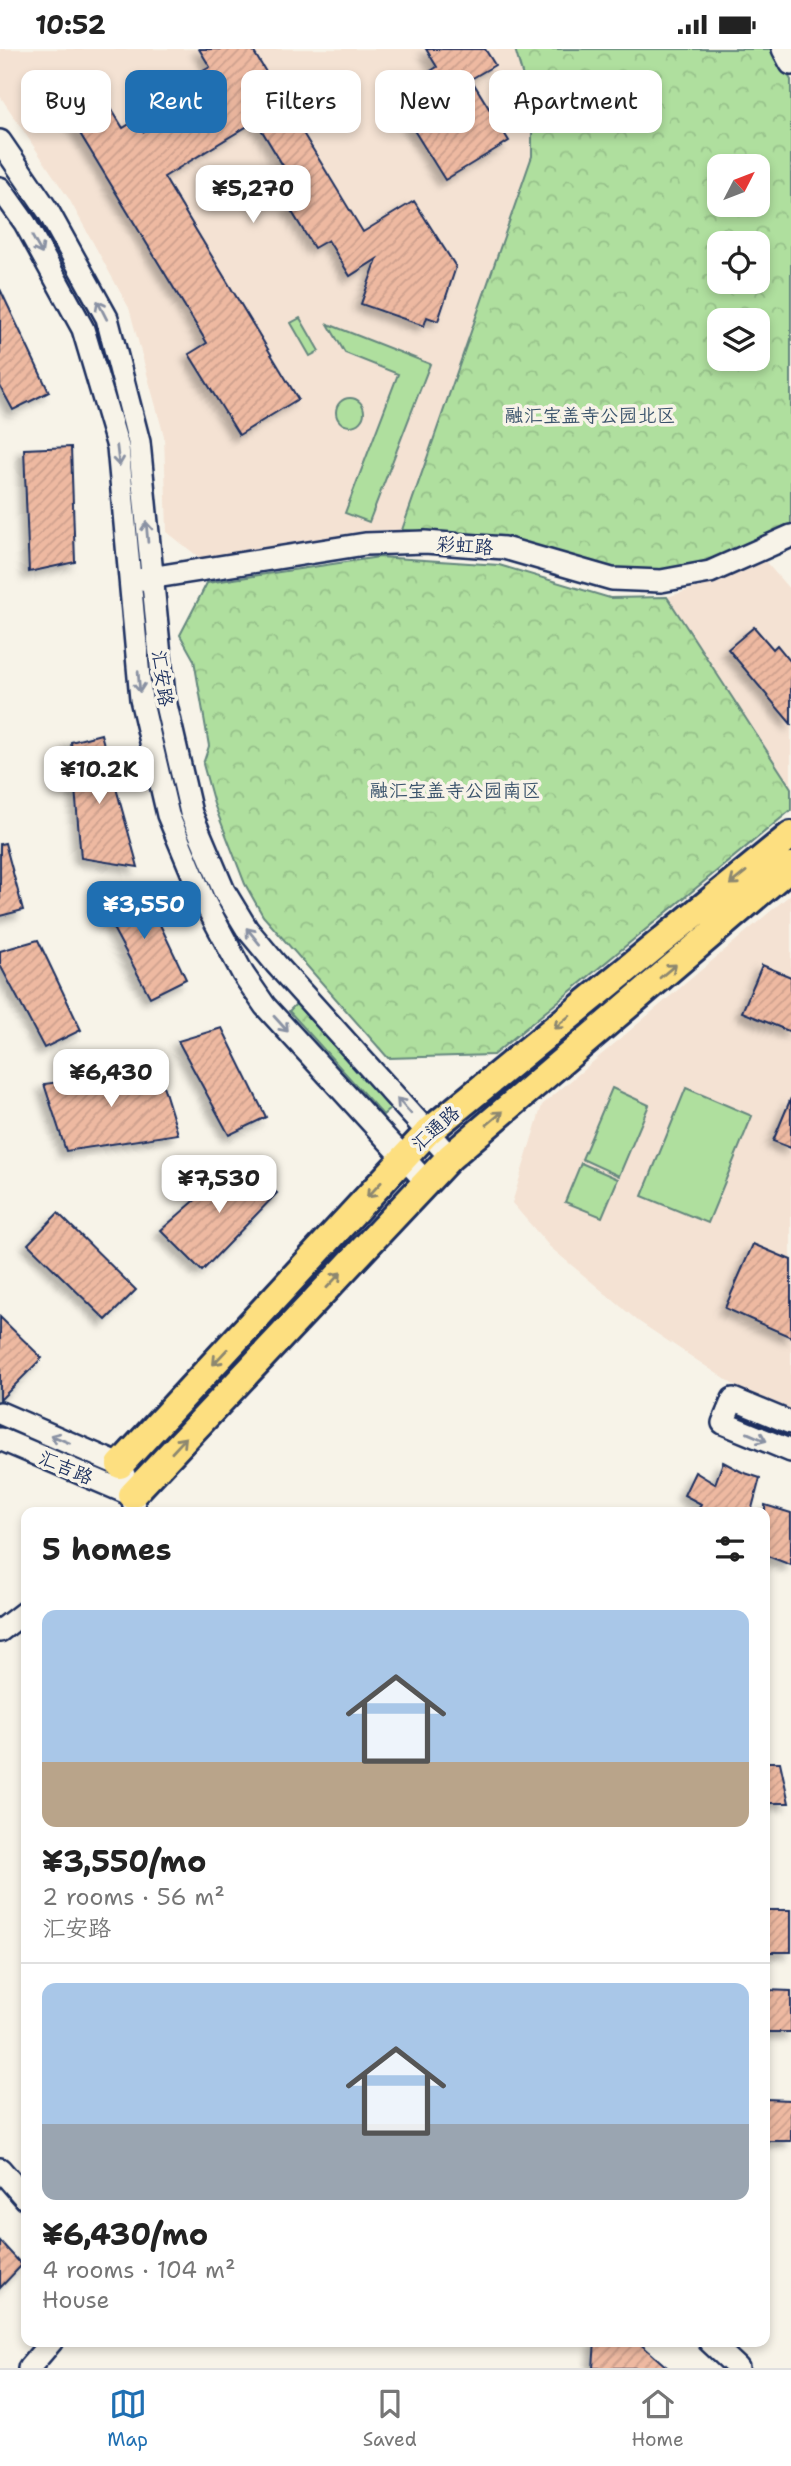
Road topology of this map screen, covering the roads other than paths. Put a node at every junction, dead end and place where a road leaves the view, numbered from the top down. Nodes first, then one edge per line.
1 (783, 49) edge
2 (791, 64) edge
3 (0, 141) edge
4 (0, 188) edge
5 (791, 536) edge
6 (140, 580) junction
7 (791, 835) edge
8 (791, 866) edge
9 (428, 1132) junction
10 (450, 1157) junction
11 (403, 1159) junction
12 (426, 1182) junction
13 (0, 1413) edge
14 (791, 1423) edge
15 (0, 1439) edge
16 (791, 1451) edge
17 (120, 1465) junction
18 (133, 1504) edge
19 (21, 1615) edge
20 (0, 1631) edge
21 (0, 2169) edge
22 (21, 2193) edge
23 (47, 2347) edge
24 (715, 2347) edge
25 (29, 2368) edge
26 (738, 2368) edge

1 - 2 street
6 -> 3 street, 汇安路
4 -> 6 street, 汇安路
5 - 6 street, 彩虹路
9 -> 6 street, 汇安路
6 -> 11 street, 汇安路
7 -> 9 main road, 汇通路
10 -> 8 main road, 汇通路
9 - 10 street, 汇安路
9 - 11 main road, 汇通路
10 - 12 main road, 汇通路
11 - 12 street, 汇安路
11 -> 17 main road, 汇通路
18 -> 12 main road, 汇通路
17 -> 13 street, 汇吉路
14 -> 16 street
15 - 18 street, 汇吉路
17 - 18 street
19 - 20 street
21 - 22 street
23 - 25 street
24 - 26 street

